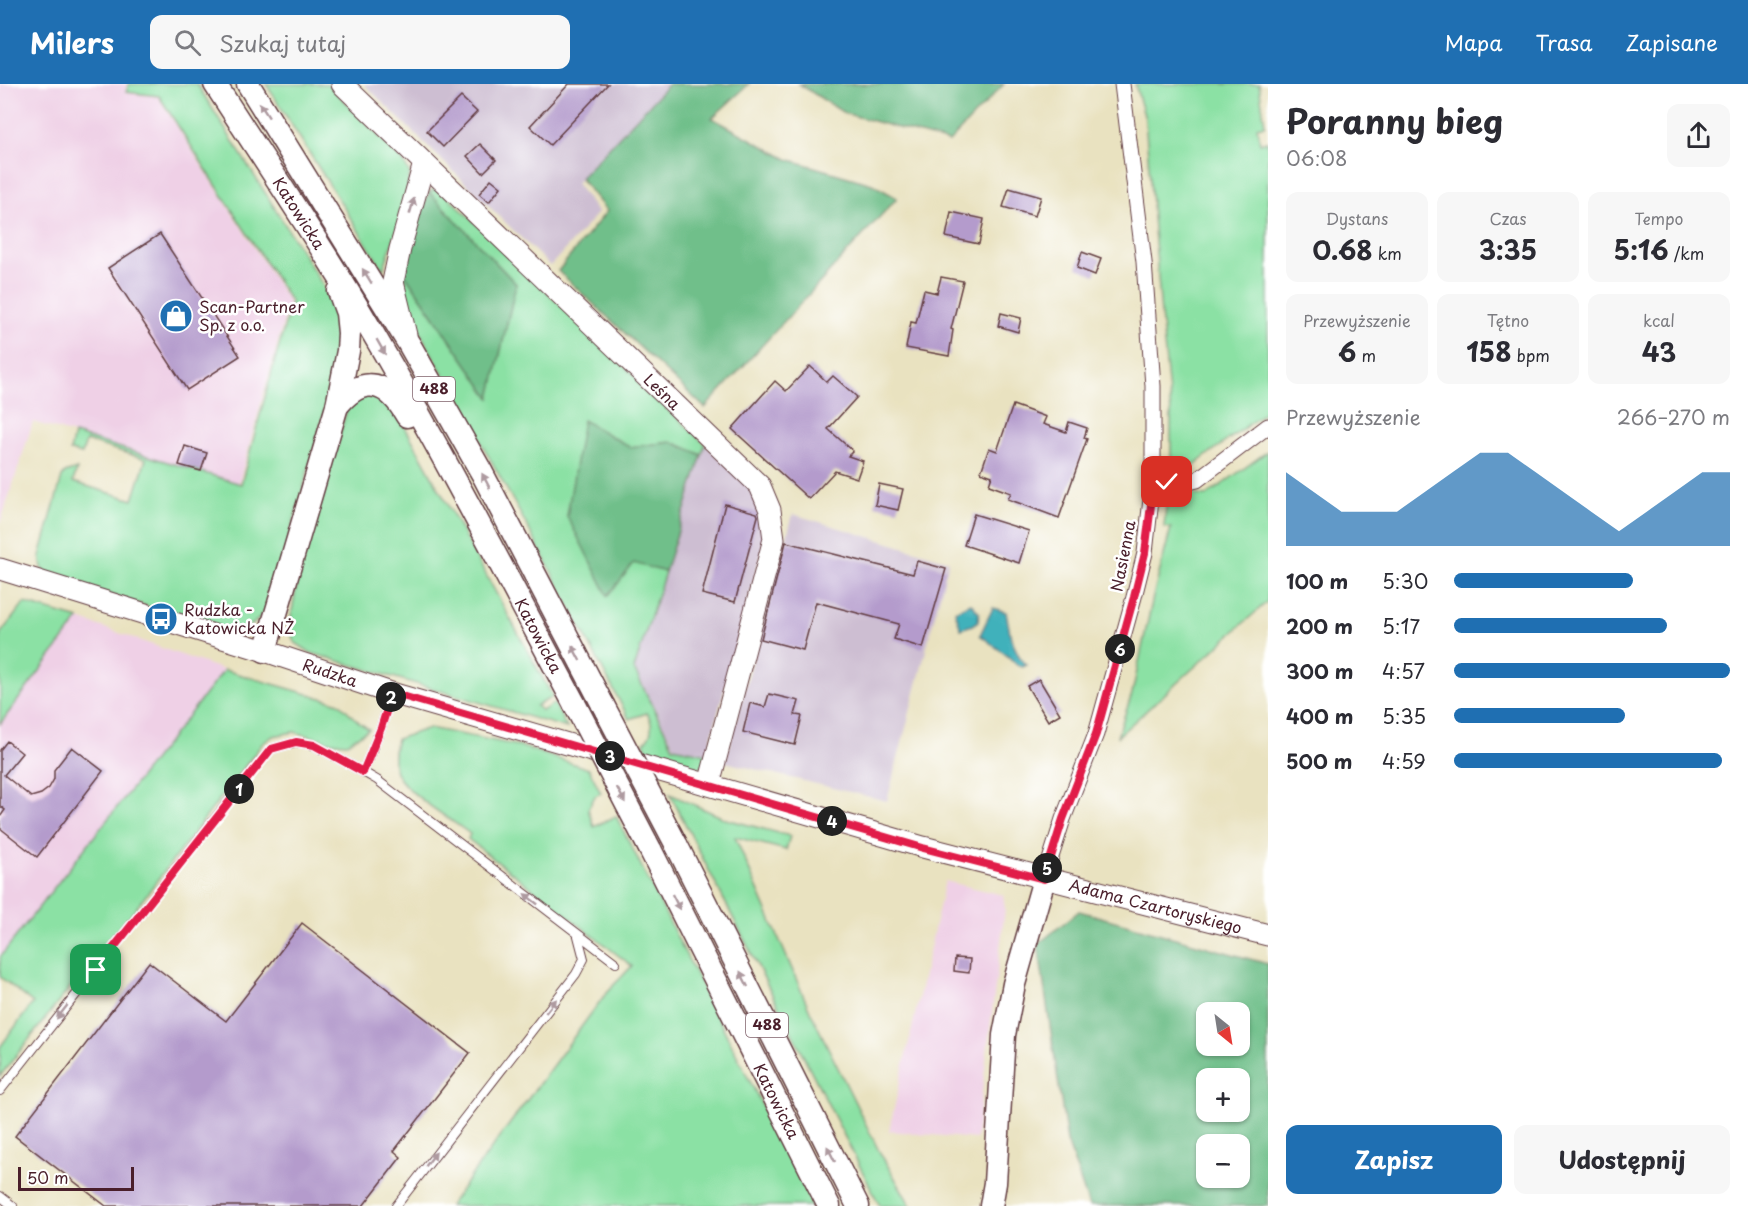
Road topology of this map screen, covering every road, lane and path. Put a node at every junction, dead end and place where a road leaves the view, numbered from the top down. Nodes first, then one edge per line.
1 (215, 84) edge
2 (248, 84) edge
3 (342, 84) edge
4 (1122, 84) edge
5 (424, 163) junction
6 (329, 261) junction
7 (409, 344) junction
8 (336, 406) junction
9 (1268, 426) edge
10 (1154, 481) junction
11 (0, 569) edge
12 (545, 650) junction
13 (265, 651) junction
14 (392, 693) junction
15 (363, 772) junction
16 (709, 784) junction
17 (1044, 879) junction
18 (577, 935) junction
19 (1268, 935) edge
20 (616, 963) dead end
21 (0, 1091) edge
22 (0, 1196) edge
23 (13, 1206) edge
24 (396, 1206) edge
25 (829, 1206) edge
26 (858, 1206) edge
27 (991, 1206) edge

1 - 6 main road, Katowicka / 488
7 -> 2 main road, Katowicka / 488
3 - 5 street, Leśna
4 - 10 street, Nasienna
7 -> 5 street
5 - 16 street, Leśna
6 - 8 main road
6 -> 12 main road, Katowicka / 488
26 -> 7 main road, Katowicka / 488, bridge
8 - 12 main road
8 - 13 main road
9 - 10 street
10 - 17 street, Nasienna
11 - 13 street, Rudzka
12 -> 25 main road, Katowicka / 488, bridge
13 - 14 street, Rudzka
14 - 15 lane
14 - 16 street, Rudzka
18 -> 15 lane
15 -> 21 lane
16 - 17 street, Rudzka
17 - 19 street, Adama Czartoryskiego
17 - 27 main road
18 - 20 lane
24 -> 18 lane
22 - 23 lane

